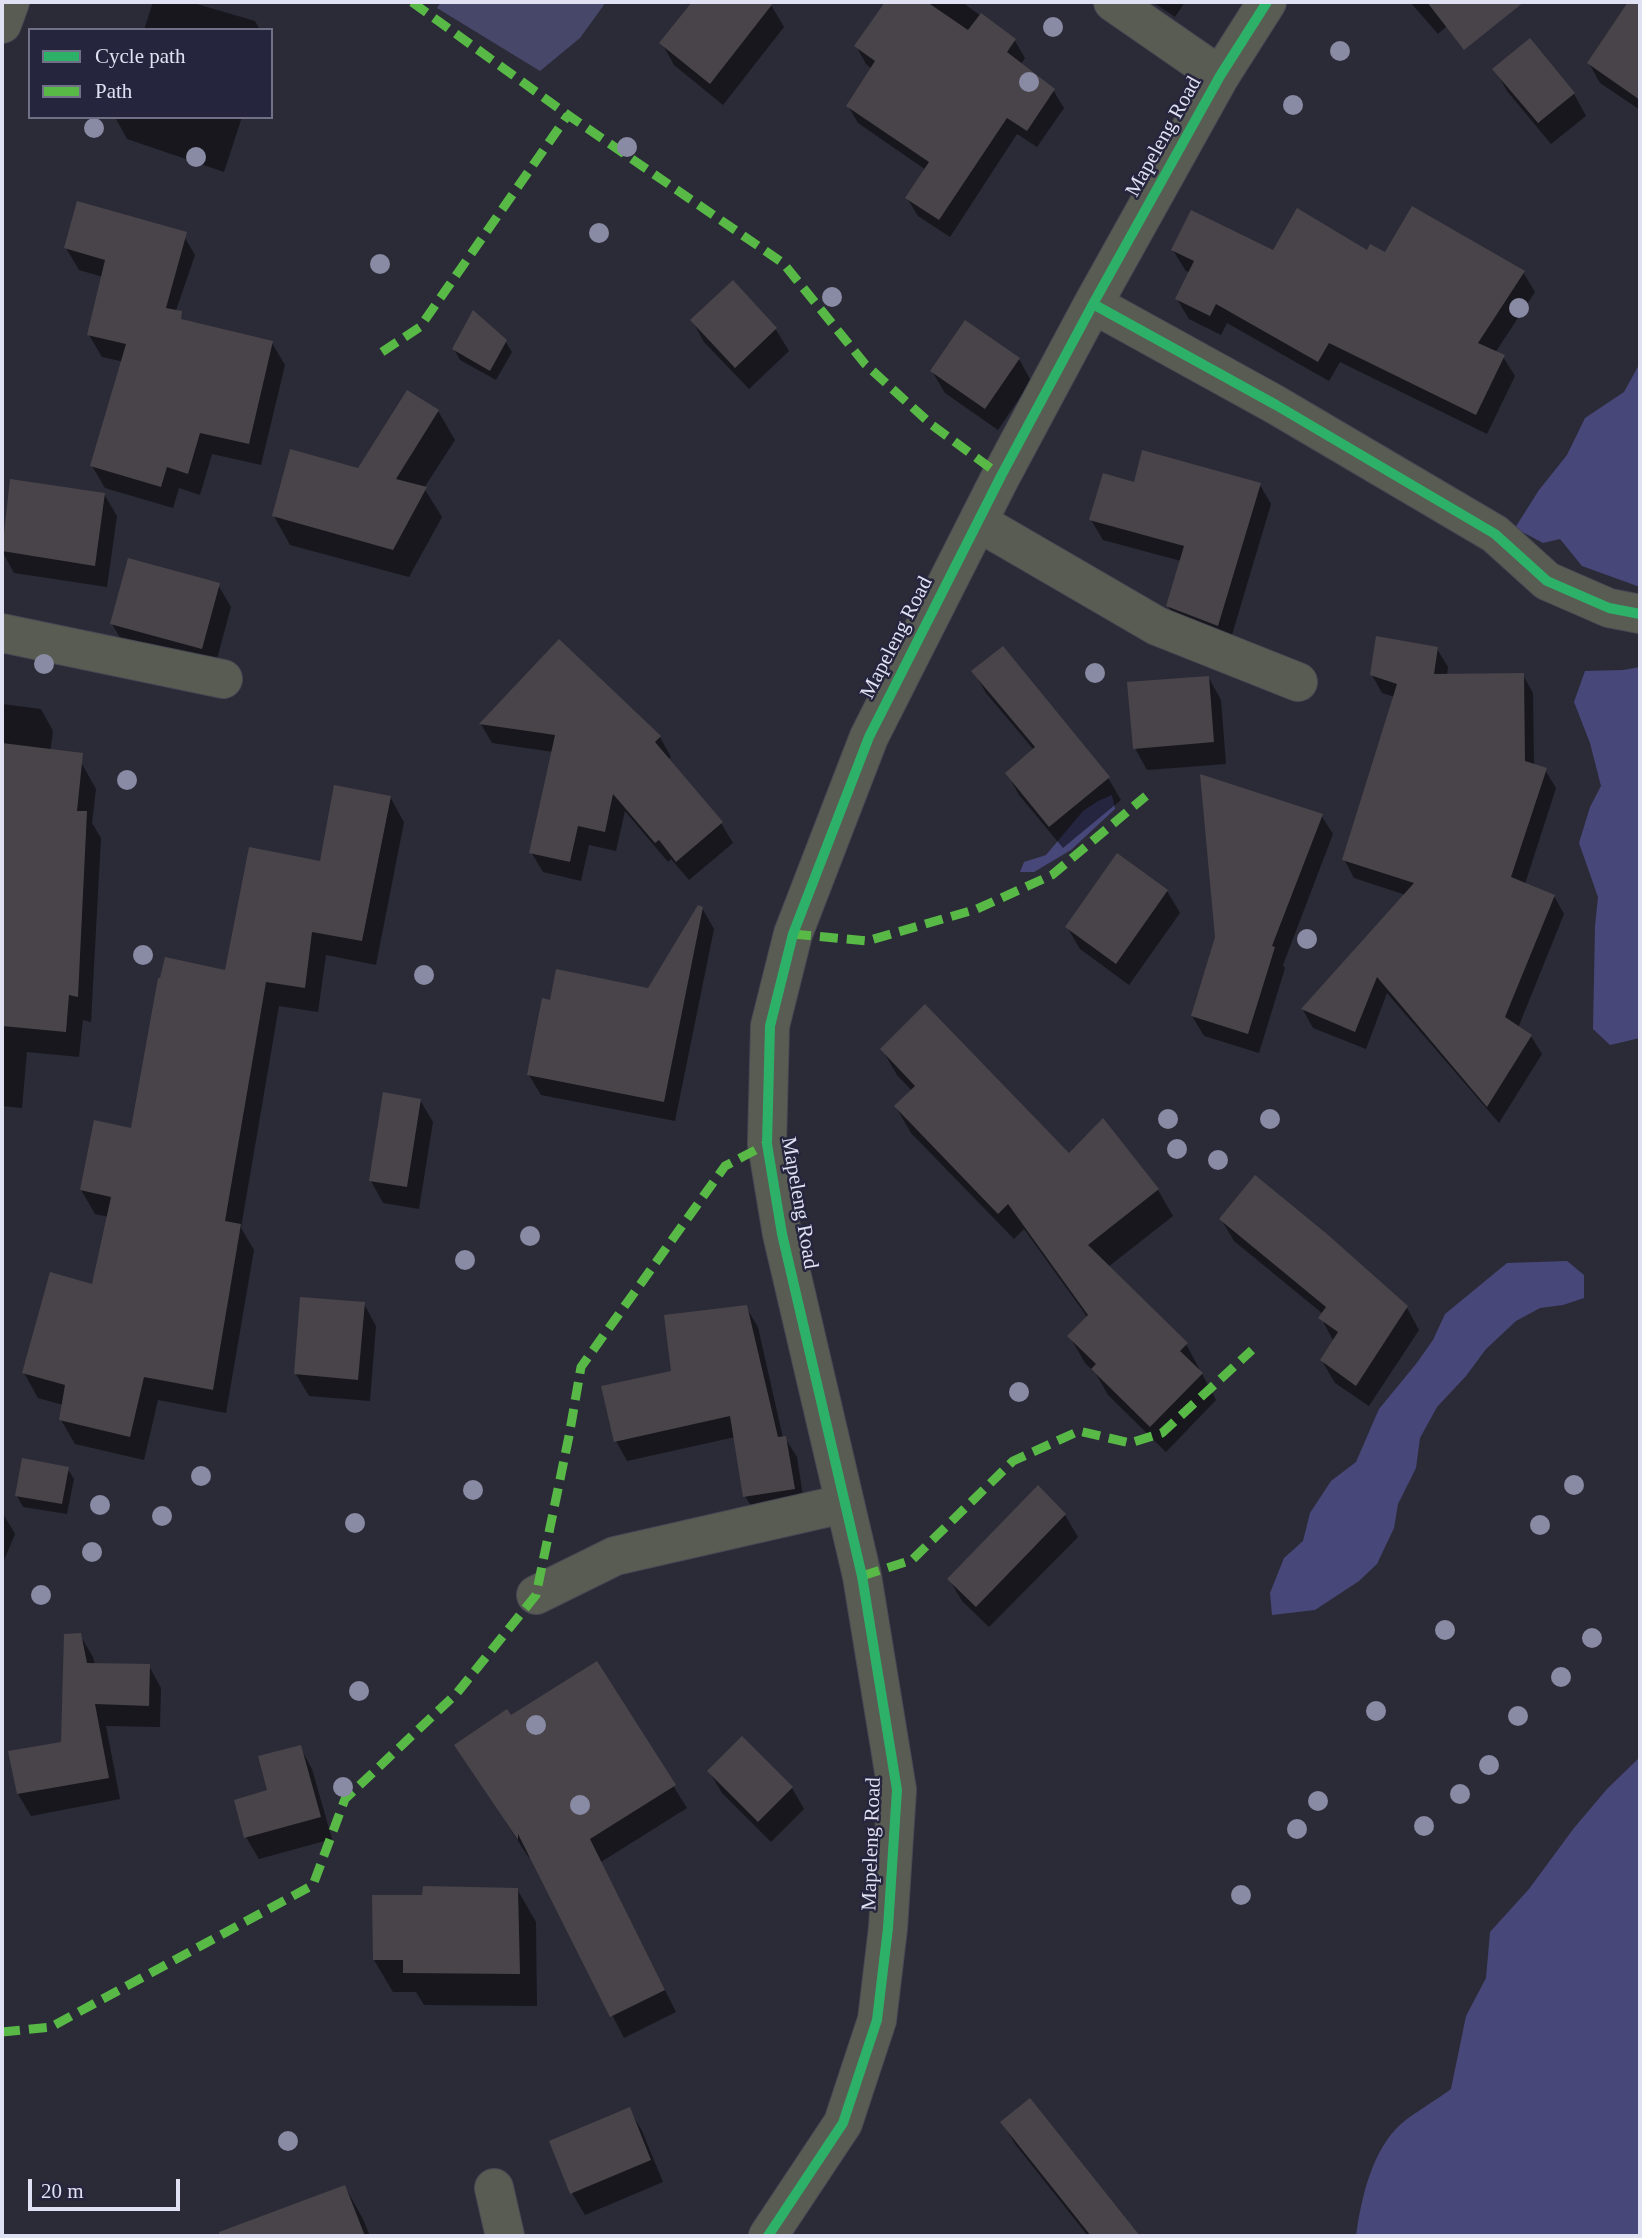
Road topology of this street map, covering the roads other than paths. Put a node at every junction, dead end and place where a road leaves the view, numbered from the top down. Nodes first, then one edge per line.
1 (10, 2) edge
2 (1113, 2) edge
3 (1267, 2) edge
4 (2, 24) edge
5 (1220, 76) junction
6 (1093, 304) junction
7 (978, 522) junction
8 (1640, 614) edge
9 (2, 634) edge
10 (223, 679) dead end
11 (1298, 682) dead end
12 (843, 1504) junction
13 (536, 1595) dead end
14 (494, 2188) dead end
15 (505, 2236) edge
16 (768, 2236) edge

1 - 4 street
2 - 5 street
3 - 5 street, Mapeleng Road
5 - 6 street, Mapeleng Road
6 - 7 street, Mapeleng Road
6 - 8 street
7 - 11 street
7 - 12 street, Mapeleng Road
9 - 10 street
12 - 13 street
12 - 16 street, Mapeleng Road
14 - 15 street

